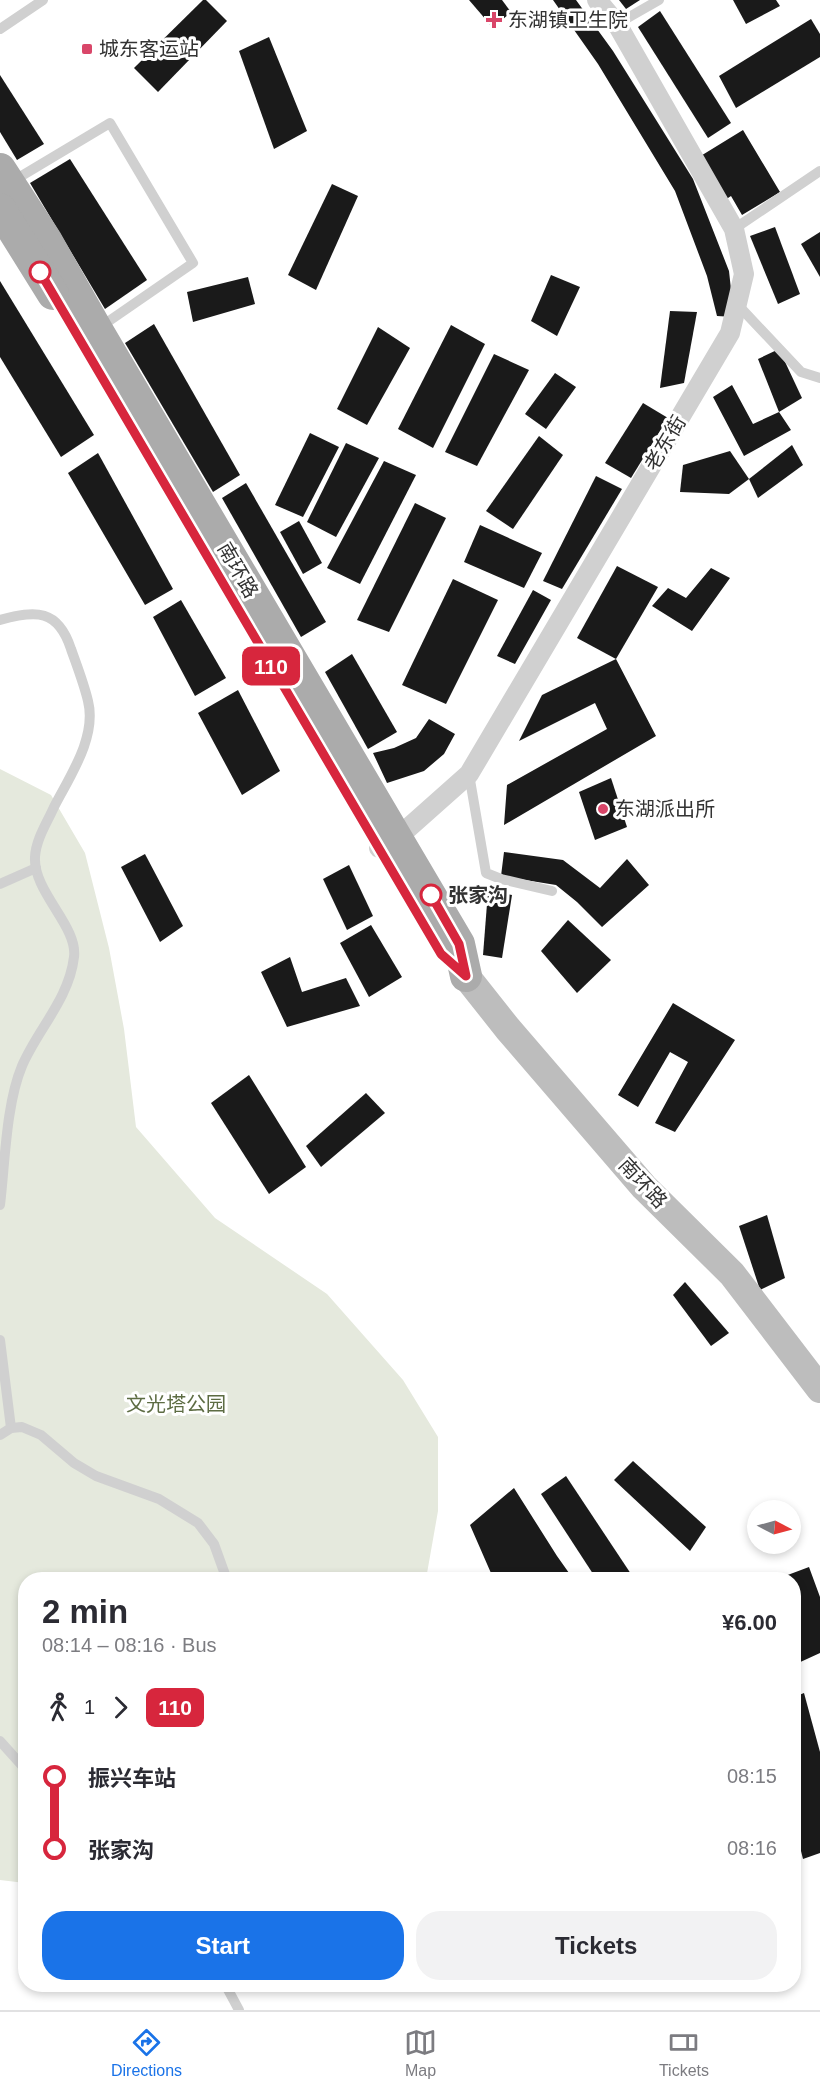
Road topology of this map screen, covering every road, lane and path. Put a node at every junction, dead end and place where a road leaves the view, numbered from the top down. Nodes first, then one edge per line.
1 (43, 0) edge
2 (597, 0) edge
3 (659, 0) edge
4 (617, 24) junction
5 (0, 29) edge
6 (820, 171) edge
7 (2, 188) edge
8 (734, 229) junction
9 (737, 304) junction
10 (89, 336) junction
11 (820, 378) edge
12 (0, 620) edge
13 (469, 774) junction
14 (388, 843) junction
15 (36, 868) junction
16 (0, 884) edge
17 (552, 891) dead end
18 (466, 976) joint
19 (0, 1205) edge
20 (0, 1340) edge
21 (1, 1354) edge
22 (820, 1389) edge
23 (10, 1428) junction
24 (0, 1435) edge
25 (224, 1572) edge
26 (0, 1741) edge
27 (18, 1761) edge
28 (229, 1992) edge
29 (239, 2010) edge

1 - 5 lane
2 - 4 street, 老东街
3 - 4 lane
4 - 8 street, 老东街
6 - 8 lane
7 - 10 main road, 南环路
7 - 10 lane
8 - 9 street, 老东街
9 - 11 lane
9 - 13 street, 老东街
10 - 14 main road, 南环路
12 - 15 lane
13 - 14 street, 老东街
13 - 17 lane
14 - 18 main road, 南环路
15 - 16 lane
15 - 19 lane
18 - 22 main road, 南环路
20 - 21 lane
21 - 23 lane
23 - 24 lane
23 - 25 lane
26 - 27 lane
28 - 29 lane

